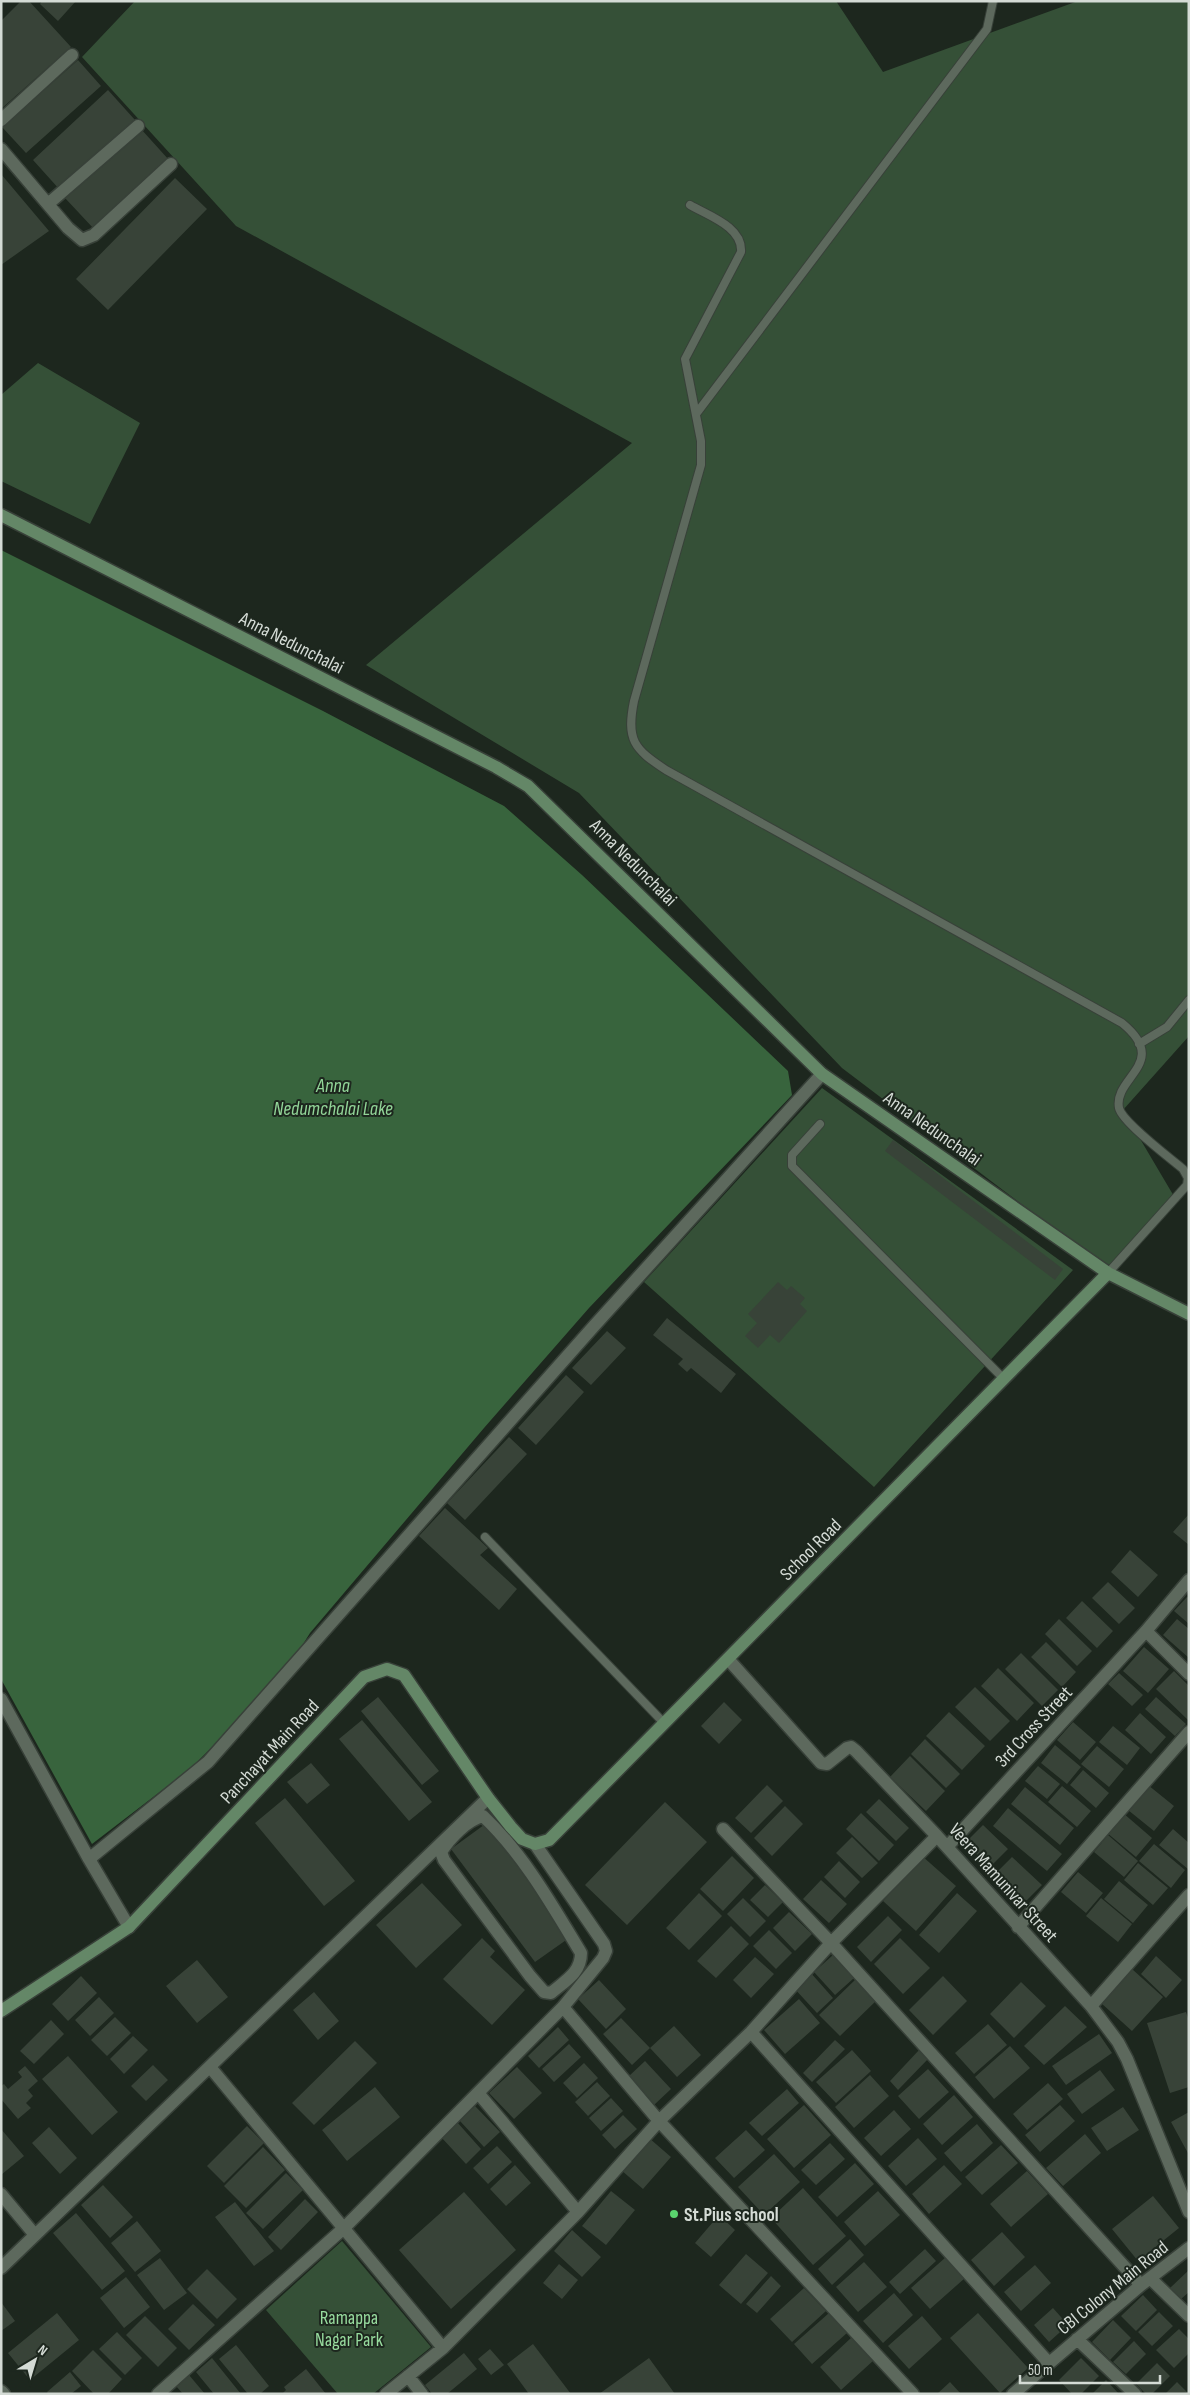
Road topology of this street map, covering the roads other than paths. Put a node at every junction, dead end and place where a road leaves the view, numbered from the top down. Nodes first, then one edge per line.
1 (993, 1) edge
2 (72, 55) dead end
3 (1, 120) edge
4 (138, 126) dead end
5 (1, 149) edge
6 (171, 164) dead end
7 (48, 204) junction
8 (690, 205) dead end
9 (696, 414) junction
10 (1, 514) edge
11 (1189, 1000) edge
12 (1139, 1044) junction
13 (822, 1074) junction
14 (820, 1124) dead end
15 (1108, 1273) junction
16 (1189, 1314) edge
17 (1004, 1379) junction
18 (485, 1537) dead end
19 (1189, 1580) edge
20 (1146, 1631) junction
21 (728, 1659) junction
22 (1189, 1674) edge
23 (1, 1699) edge
24 (664, 1723) junction
25 (1189, 1732) edge
26 (488, 1798) junction
27 (723, 1829) dead end
28 (937, 1836) junction
29 (947, 1847) junction
30 (538, 1848) junction
31 (90, 1859) junction
32 (548, 1863) junction
33 (528, 1869) junction
34 (1189, 1895) edge
35 (129, 1927) junction
36 (1018, 1927) junction
37 (831, 1943) junction
38 (563, 2006) junction
39 (1090, 2006) junction
40 (1, 2011) edge
41 (751, 2032) junction
42 (210, 2067) junction
43 (479, 2094) junction
44 (659, 2121) junction
45 (1, 2194) edge
46 (578, 2212) junction
47 (1189, 2212) edge
48 (344, 2228) junction
49 (35, 2235) junction
50 (1189, 2248) edge
51 (2, 2265) edge
52 (1146, 2282) junction
53 (1189, 2316) edge
54 (1077, 2339) junction
55 (443, 2348) junction
56 (1048, 2362) junction
57 (408, 2376) junction
58 (1, 2391) edge
59 (4, 2394) edge
60 (158, 2394) edge
61 (386, 2394) edge
62 (422, 2394) edge
63 (913, 2394) edge
64 (1013, 2394) edge
65 (1135, 2394) edge

1 - 9 lane
2 - 3 street
4 - 7 street
5 - 7 street
6 - 7 street
8 - 9 lane
9 - 12 lane
10 - 13 street, Anna Nedunchalai
11 - 12 lane
12 - 15 lane
13 - 15 street, Anna Nedunchalai
13 - 31 street
14 - 17 lane
15 - 16 street, Anna Nedunchalai
15 - 17 street, School Road
17 - 21 street, School Road
18 - 24 lane
19 - 20 street, 3rd Cross Street
20 - 22 street
20 - 29 street, 3rd Cross Street
21 - 24 street, School Road
21 - 28 street, Veera Mamunivar Street
23 - 31 street
24 - 30 street, School Road
25 - 36 street
26 - 30 street, Panchayat Main Road
26 - 35 street, Panchayat Main Road
26 - 42 street
27 - 37 street
28 - 29 street, Veera Mamunivar Street
28 - 37 street
29 - 36 street, Veera Mamunivar Street
30 - 32 street
30 - 33 street
31 - 35 street
32 - 33 street
32 - 38 street
33 - 33 street
34 - 39 street
35 - 40 street, Panchayat Main Road
36 - 39 street, Veera Mamunivar Street
37 - 41 street
37 - 52 street
38 - 43 street
38 - 44 street
39 - 47 street, Veera Mamunivar Street
41 - 44 street
41 - 56 street
42 - 48 street
42 - 49 street
43 - 46 street
43 - 48 street
44 - 46 street
44 - 63 street
45 - 49 street
46 - 55 street
48 - 55 street
48 - 60 street
49 - 51 street
50 - 52 street, CBI Colony Main Road
52 - 53 street
52 - 54 street, CBI Colony Main Road
54 - 56 street, CBI Colony Main Road
54 - 65 street
55 - 57 street
56 - 64 street, CBI Colony Main Road
57 - 61 street
57 - 62 street
58 - 59 street

